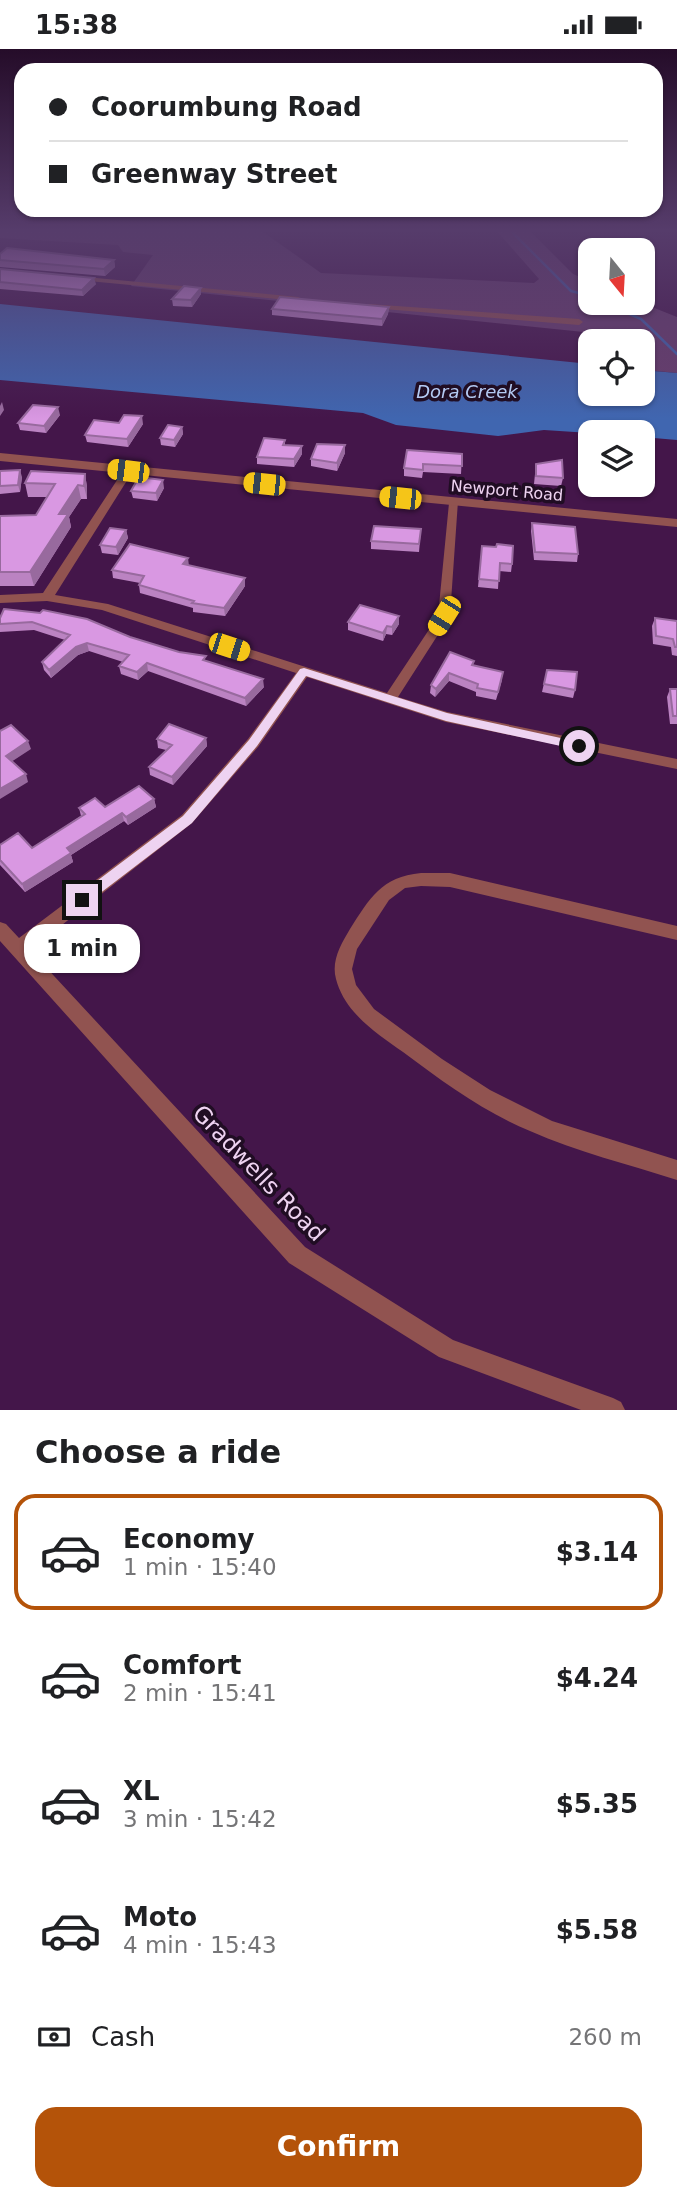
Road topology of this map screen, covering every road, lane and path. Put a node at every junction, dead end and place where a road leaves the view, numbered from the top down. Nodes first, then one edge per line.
1 (225, 293) edge
2 (315, 301) edge
3 (356, 304) edge
4 (579, 322) dead end
5 (0, 457) edge
6 (128, 471) junction
7 (454, 503) junction
8 (677, 523) edge
9 (47, 597) junction
10 (0, 599) edge
11 (304, 672) junction
12 (389, 700) junction
13 (677, 764) edge
14 (0, 929) edge
15 (677, 933) edge
16 (18, 949) junction
17 (677, 1170) edge
18 (613, 1410) edge

1 - 2 street
3 - 4 street
5 - 6 street, Newport Road
6 - 7 street, Newport Road
6 - 9 street
7 - 8 street, Newport Road
7 - 12 street
9 - 10 street
9 - 11 street
11 - 12 street
11 - 16 street
12 - 13 street
14 - 16 street, Gradwells Road
15 - 17 street
16 - 18 street, Gradwells Road

